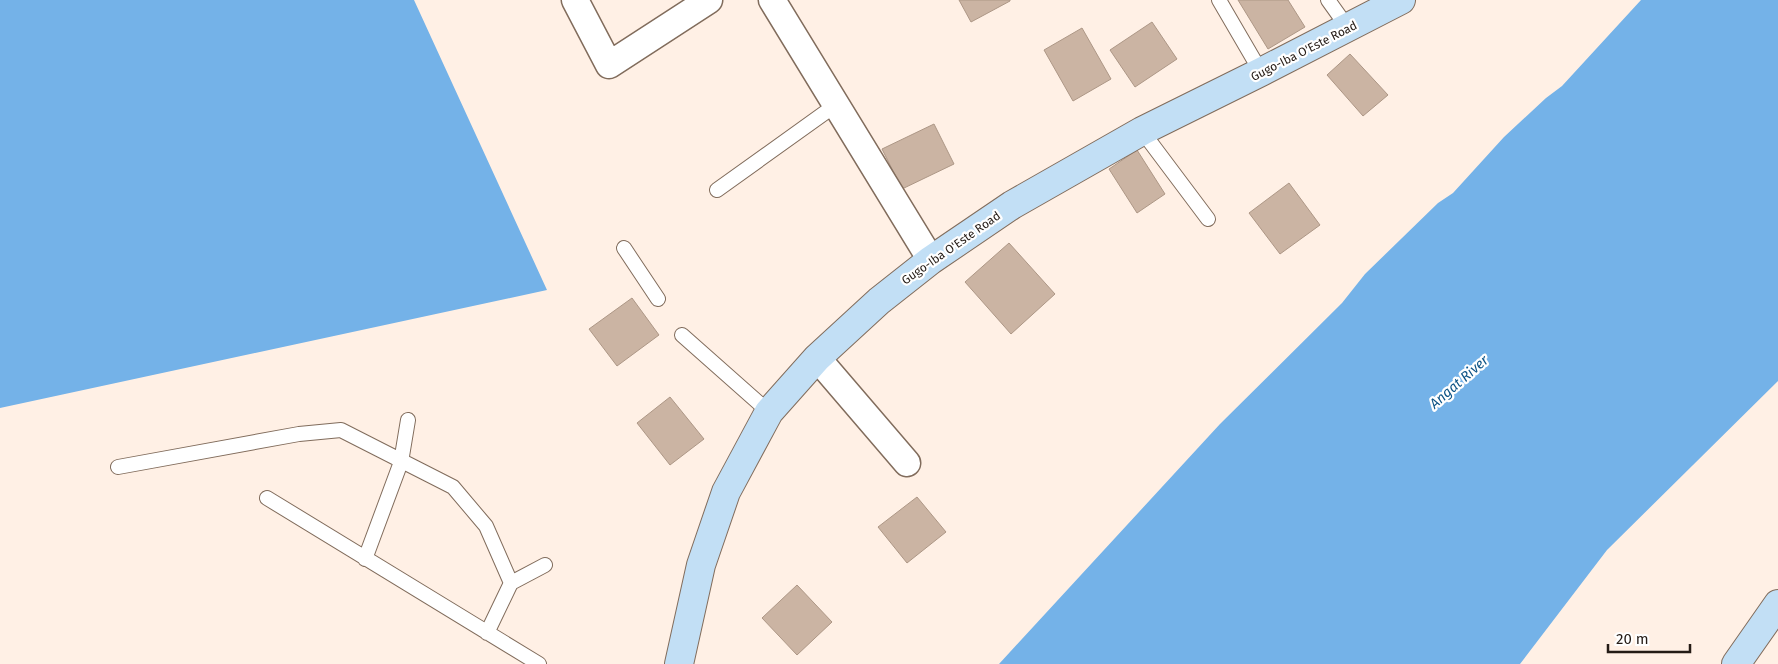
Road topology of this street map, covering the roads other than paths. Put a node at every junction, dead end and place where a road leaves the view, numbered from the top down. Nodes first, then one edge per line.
1 (575, 0) edge
2 (709, 0) edge
3 (772, 0) edge
4 (1219, 0) edge
5 (1328, 0) edge
6 (1401, 0) edge
7 (1348, 28) junction
8 (1261, 72) junction
9 (837, 104) junction
10 (1142, 130) junction
11 (717, 190) dead end
12 (1208, 218) dead end
13 (624, 248) dead end
14 (931, 260) junction
15 (658, 299) dead end
16 (682, 335) dead end
17 (818, 358) junction
18 (769, 412) junction
19 (408, 420) dead end
20 (401, 462) junction
21 (907, 463) dead end
22 (118, 467) dead end
23 (267, 498) dead end
24 (365, 558) junction
25 (545, 565) dead end
26 (511, 583) junction
27 (1778, 604) edge
28 (487, 633) junction
29 (539, 664) edge
30 (679, 664) edge
31 (1736, 664) edge

1 - 2 street
3 - 9 street
4 - 8 lane
5 - 7 lane
6 - 7 main road, Gugo-Iba O'Este Road
7 - 8 main road, Gugo-Iba O'Este Road
8 - 10 main road, Gugo-Iba O'Este Road
9 - 11 lane
9 - 14 street
10 - 12 lane
10 - 14 main road, Gugo-Iba O'Este Road
13 - 15 lane
14 - 17 main road, Gugo-Iba O'Este Road
16 - 18 lane
17 - 18 main road, Gugo-Iba O'Este Road
17 - 21 street
18 - 30 main road, Gugo-Iba O'Este Road
19 - 20 lane
20 - 22 lane
20 - 24 lane
20 - 26 lane
23 - 24 lane
24 - 28 lane
25 - 26 lane
26 - 28 lane
27 - 31 main road
28 - 29 lane

